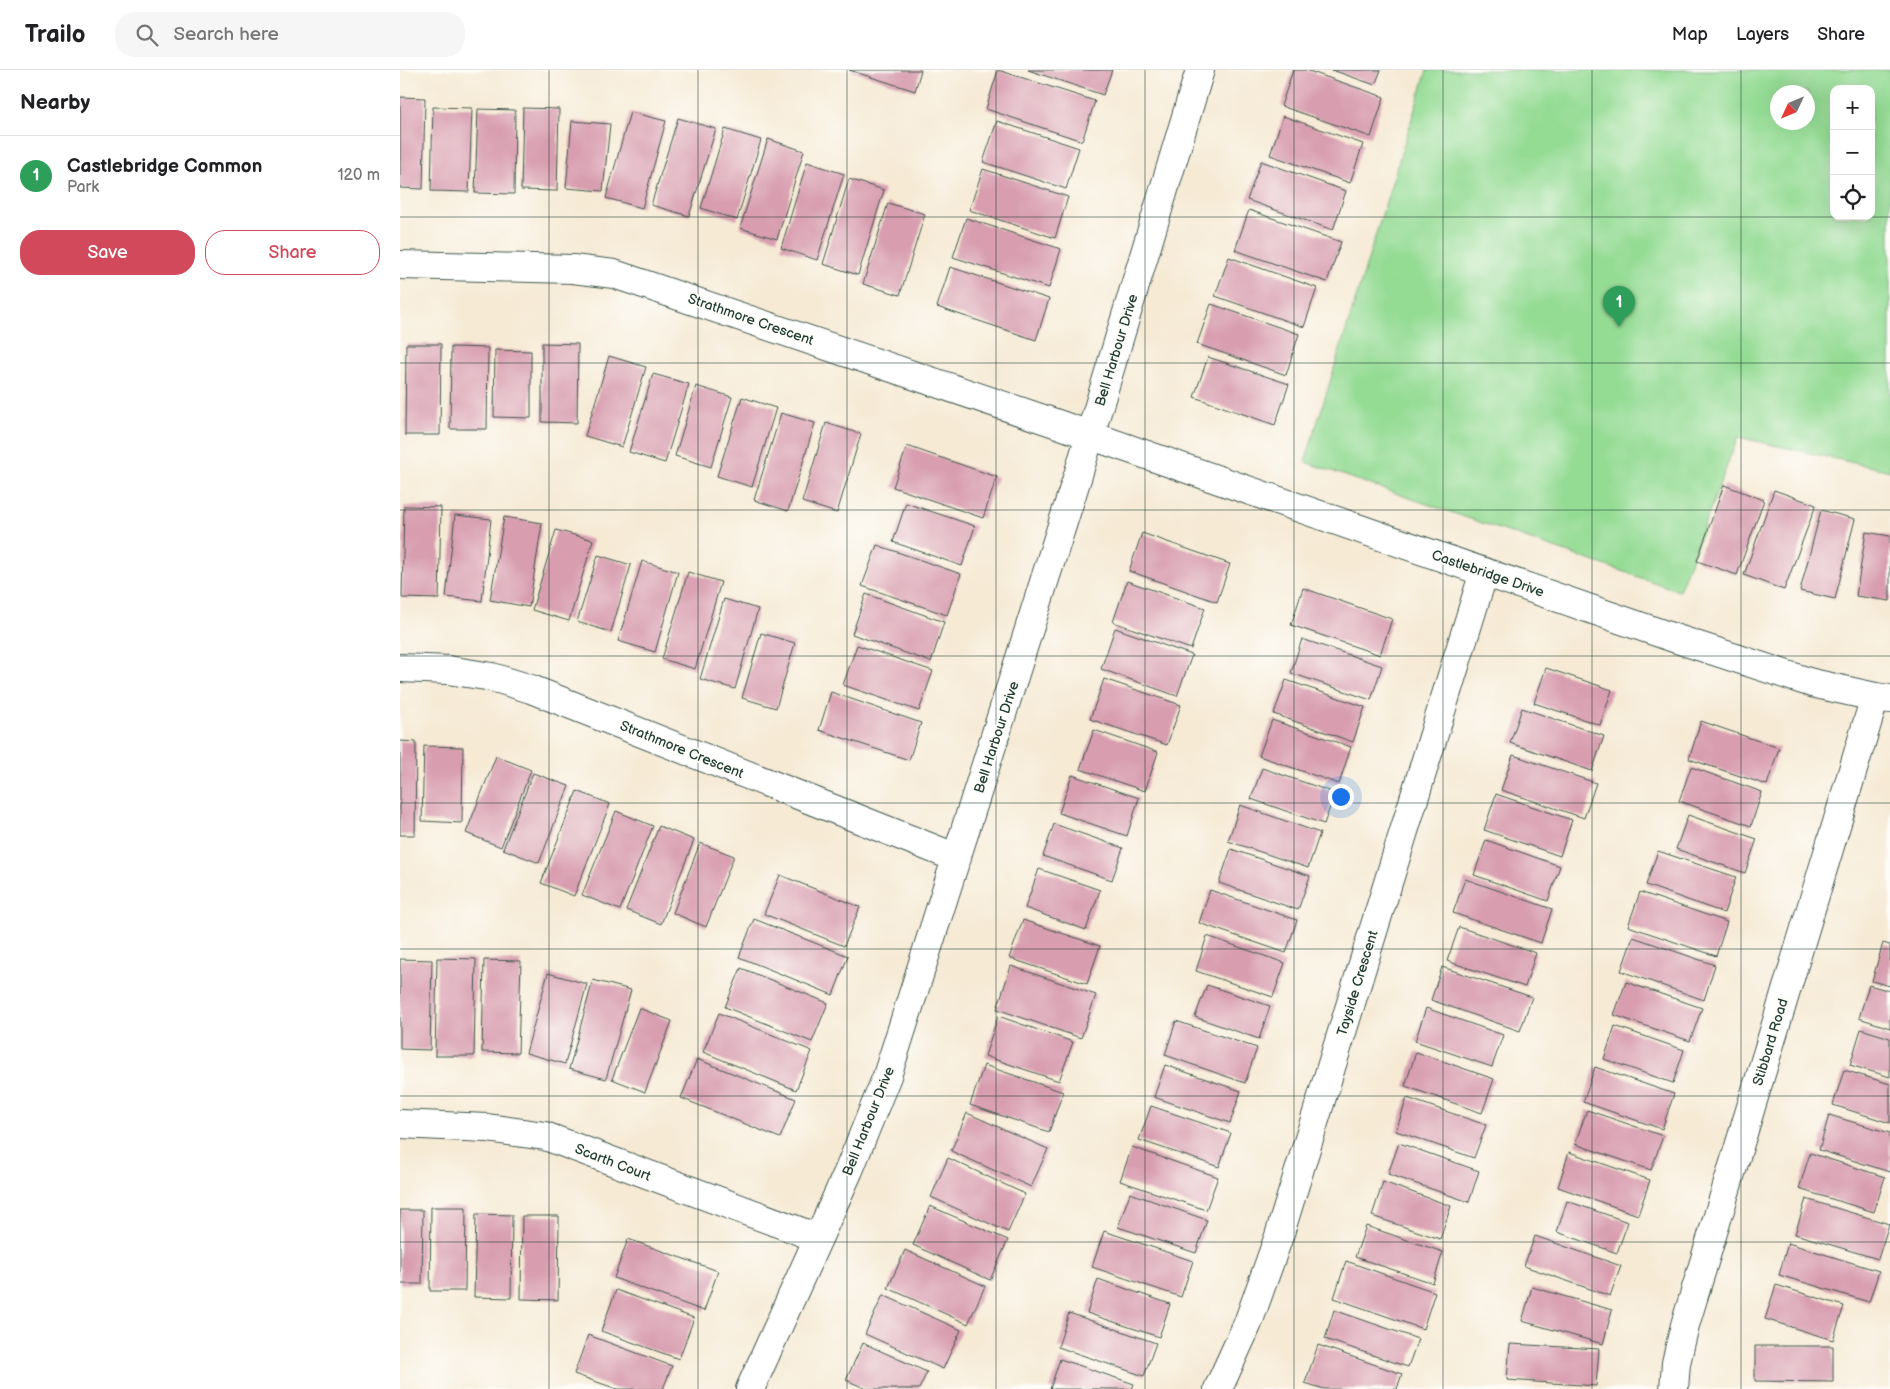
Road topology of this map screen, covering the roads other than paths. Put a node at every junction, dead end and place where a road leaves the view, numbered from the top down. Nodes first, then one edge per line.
1 (1200, 70) edge
2 (400, 265) edge
3 (1090, 435) junction
4 (1484, 572) junction
5 (400, 668) edge
6 (1882, 698) edge
7 (957, 858) junction
8 (400, 1124) edge
9 (818, 1238) junction
10 (750, 1389) edge
11 (1218, 1389) edge
12 (1674, 1389) edge

1 - 3 street, Bell Harbour Drive
2 - 3 street, Strathmore Crescent
3 - 4 street, Castlebridge Drive
3 - 7 street, Bell Harbour Drive
4 - 6 street, Castlebridge Drive
4 - 11 street, Tayside Crescent
5 - 7 street, Strathmore Crescent
6 - 12 street, Stibbard Road
7 - 9 street, Bell Harbour Drive
8 - 9 street, Scarth Court
9 - 10 street, Bell Harbour Drive

